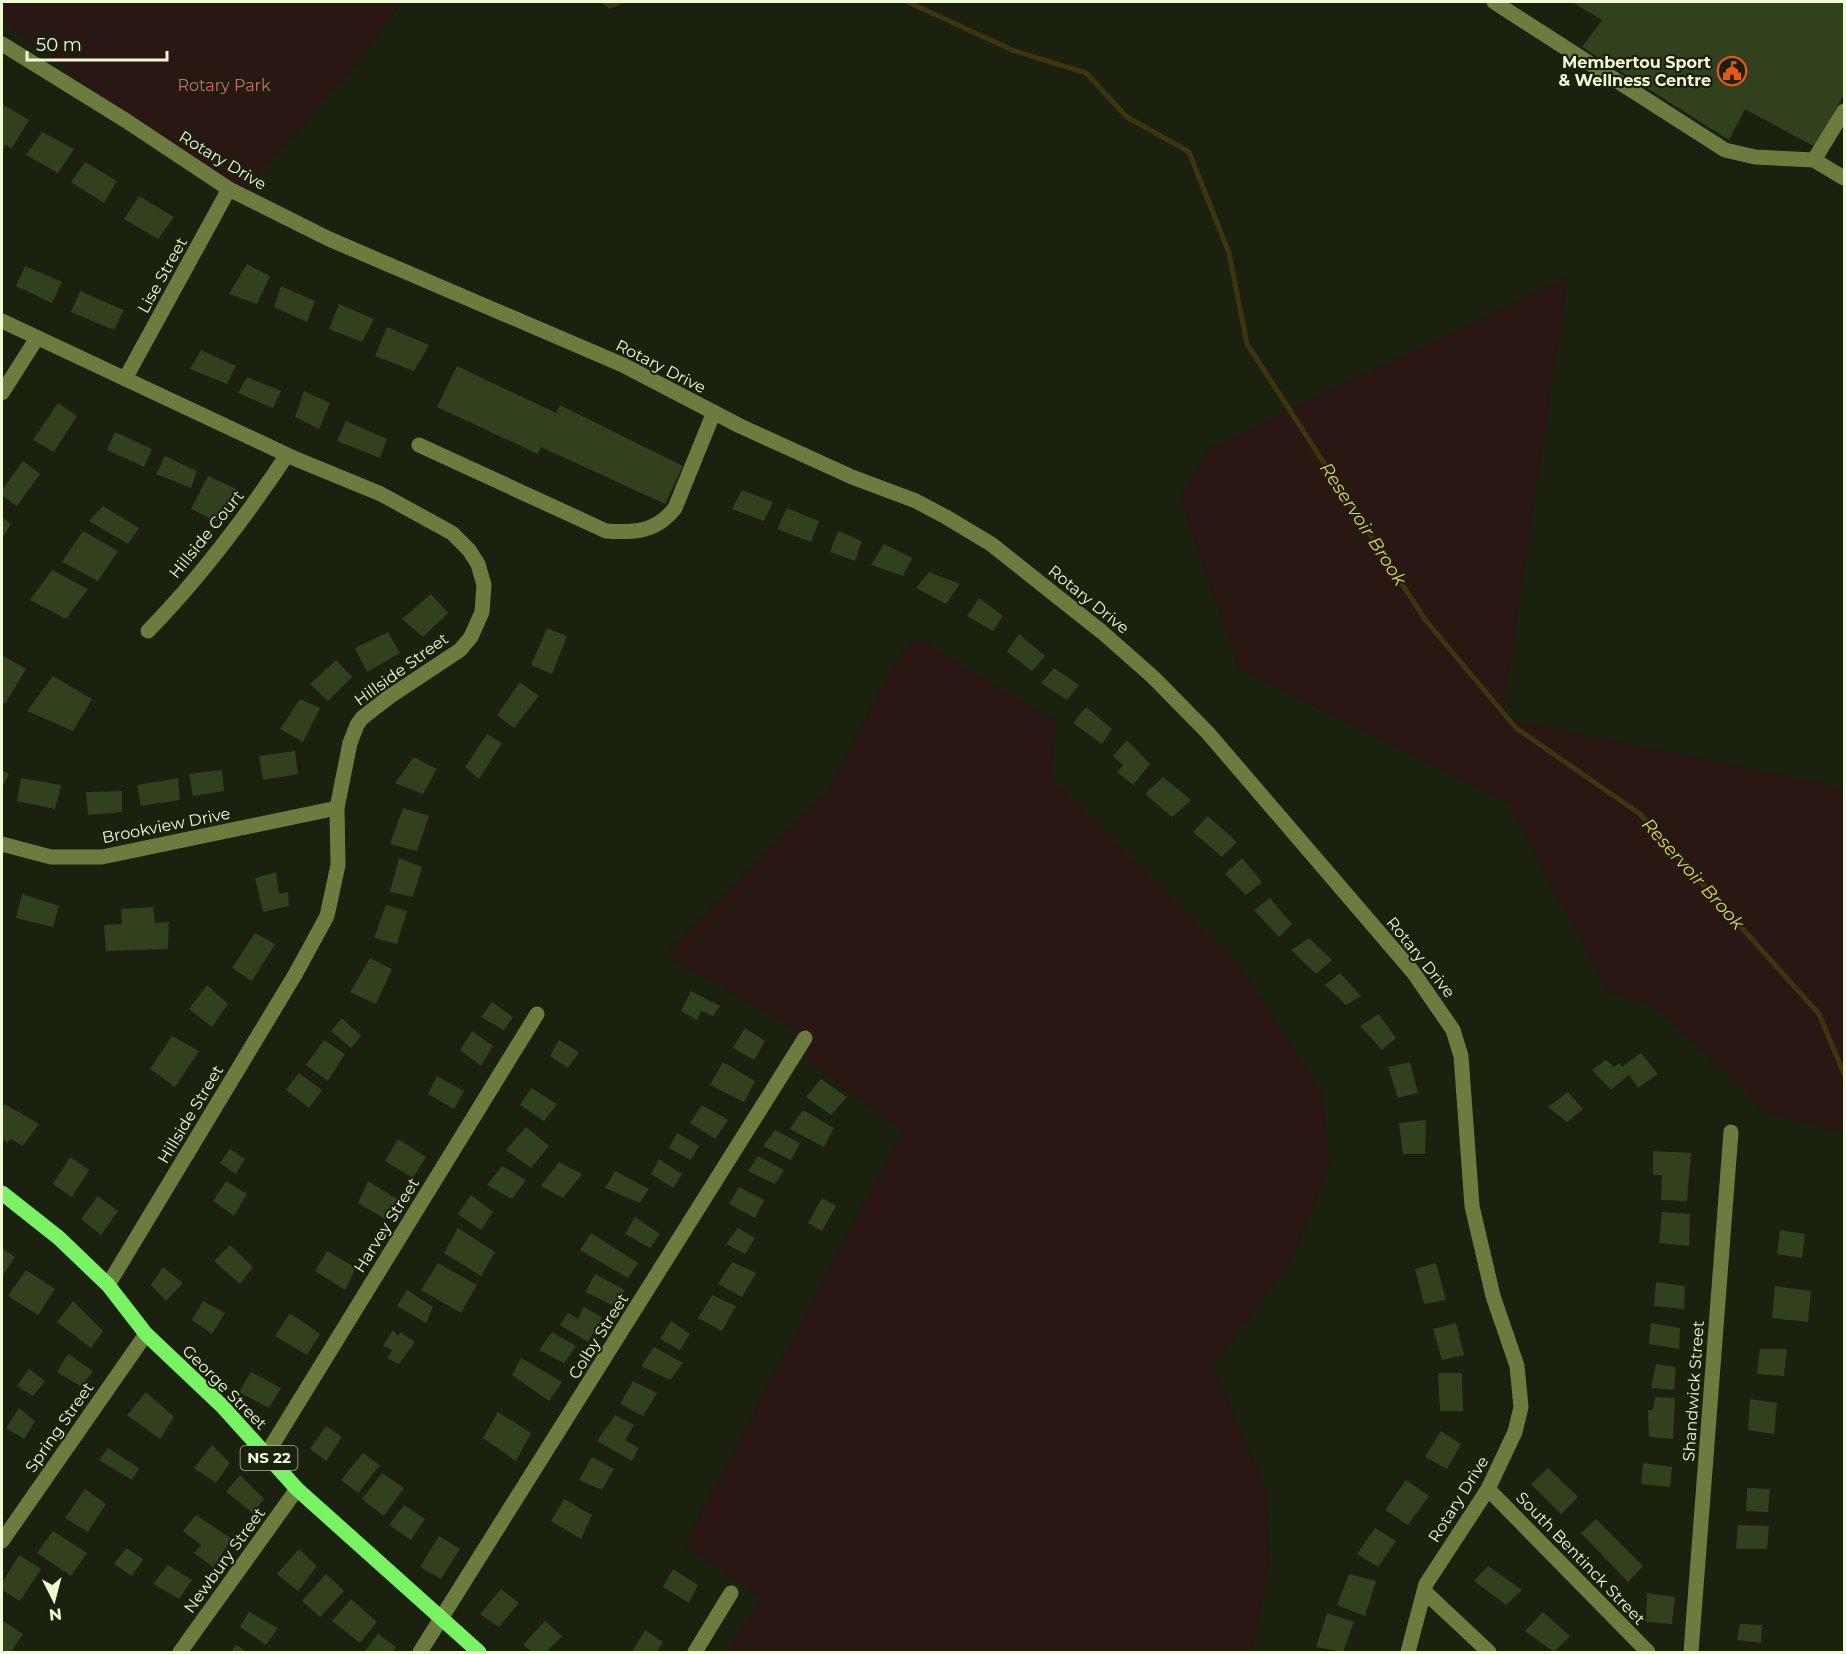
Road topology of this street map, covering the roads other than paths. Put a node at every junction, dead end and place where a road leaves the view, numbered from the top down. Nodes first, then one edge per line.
1 (1494, 2) edge
2 (1514, 7) edge
3 (2, 44) edge
4 (1845, 111) edge
5 (1814, 160) junction
6 (1845, 178) edge
7 (230, 189) junction
8 (2, 321) edge
9 (37, 338) junction
10 (125, 379) junction
11 (2, 393) edge
12 (714, 412) junction
13 (418, 445) dead end
14 (287, 455) junction
15 (148, 631) dead end
16 (337, 808) junction
17 (2, 844) edge
18 (537, 1014) dead end
19 (805, 1038) dead end
20 (1731, 1132) dead end
21 (2, 1193) edge
22 (108, 1285) junction
23 (146, 1334) junction
24 (266, 1455) junction
25 (297, 1489) junction
26 (1488, 1490) junction
27 (2, 1541) edge
28 (1425, 1592) junction
29 (731, 1593) dead end
30 (443, 1618) junction
31 (180, 1653) edge
32 (420, 1653) edge
33 (479, 1653) edge
34 (695, 1653) edge
35 (1408, 1653) edge
36 (1488, 1653) edge
37 (1648, 1653) edge
38 (1691, 1653) edge

1 - 2 street
2 - 5 street
3 - 7 street, Rotary Drive
4 - 5 street
5 - 6 street
7 - 10 street, Lise Street
7 - 12 street, Rotary Drive
8 - 9 street, Hillside Street
9 - 10 street, Hillside Street
9 - 11 street
10 - 14 street, Hillside Street
12 - 13 street
12 - 26 street, Rotary Drive
14 - 15 street, Hillside Court
14 - 16 street, Hillside Street
16 - 17 street, Brookview Drive
16 - 22 street, Hillside Street
18 - 24 street, Harvey Street
19 - 30 street, Colby Street
20 - 38 street, Shandwick Street
21 - 22 main road, George Street / NS 22
22 - 23 main road, George Street / NS 22
23 - 24 main road, George Street / NS 22
23 - 27 street, Spring Street
24 - 25 main road, George Street / NS 22
25 - 30 main road, George Street / NS 22
25 - 31 street, Newbury Street
26 - 28 street, Rotary Drive
26 - 37 street, South Bentinck Street
28 - 35 street, Rotary Drive
28 - 36 street
29 - 34 street
30 - 32 street, Colby Street
30 - 33 main road, George Street / NS 22

